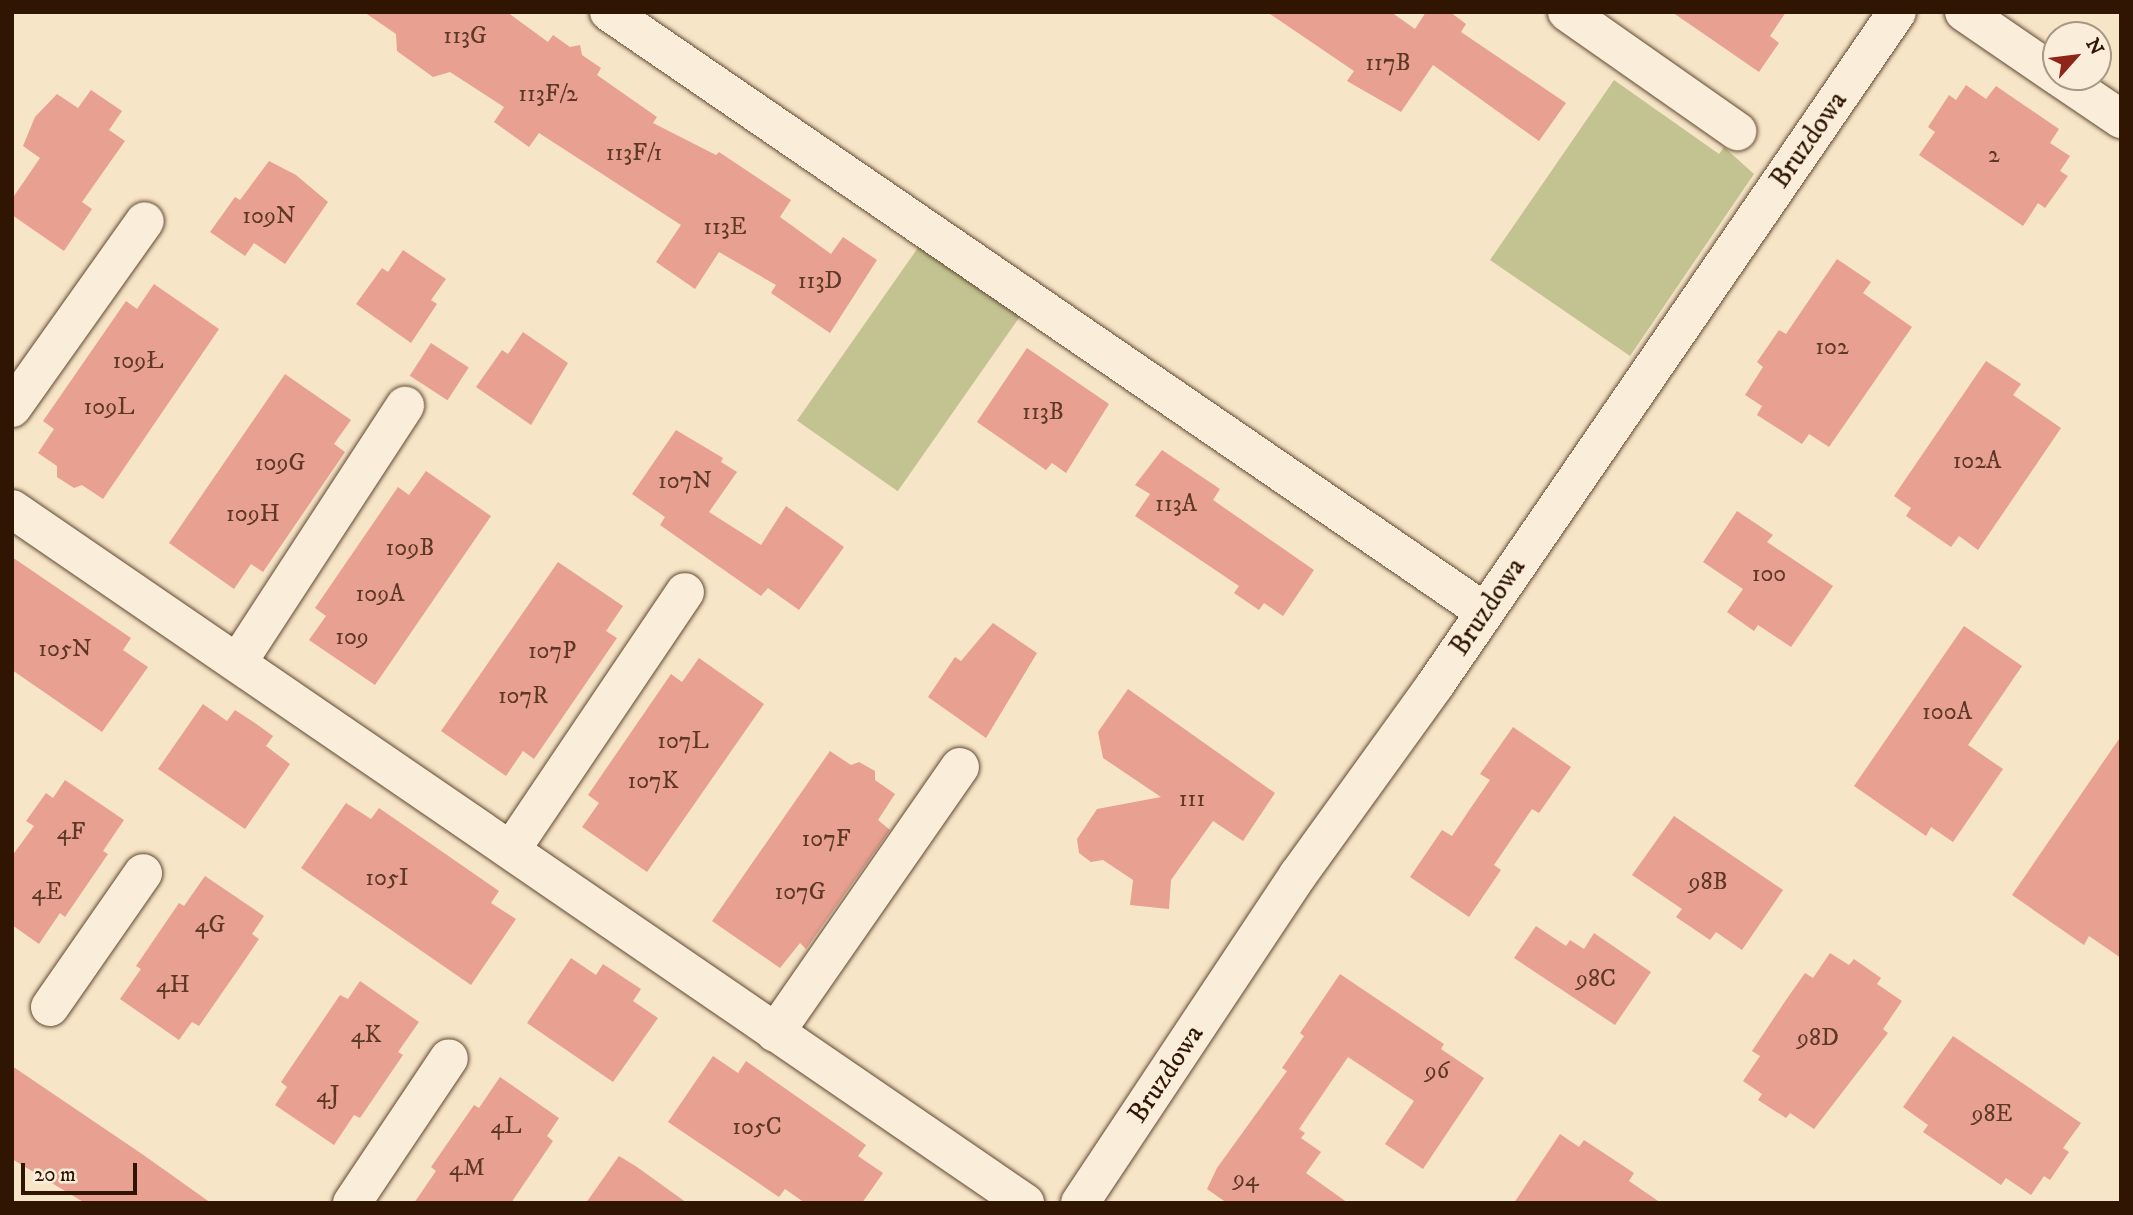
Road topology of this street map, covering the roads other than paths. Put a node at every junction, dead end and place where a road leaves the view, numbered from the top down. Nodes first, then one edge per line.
1 (609, 12) edge
2 (1567, 12) edge
3 (1897, 12) edge
4 (1964, 12) edge
5 (2042, 65) edge
6 (2080, 91) edge
7 (2121, 119) edge
8 (1737, 131) dead end
9 (145, 221) dead end
10 (405, 406) dead end
11 (12, 408) edge
12 (12, 509) edge
13 (685, 592) dead end
14 (1485, 612) junction
15 (237, 662) junction
16 (960, 766) dead end
17 (510, 850) junction
18 (143, 873) dead end
19 (50, 1007) dead end
20 (775, 1033) junction
21 (449, 1058) dead end
22 (352, 1203) edge
23 (1024, 1203) edge
24 (1080, 1203) edge

1 - 14 street
2 - 8 street
3 - 14 street, Bruzdowa
4 - 5 street
6 - 7 street
9 - 11 street
10 - 15 street
12 - 15 street
13 - 17 street
14 - 24 street, Bruzdowa
15 - 17 street
16 - 20 street
17 - 20 street
18 - 19 street
20 - 23 street
21 - 22 street

